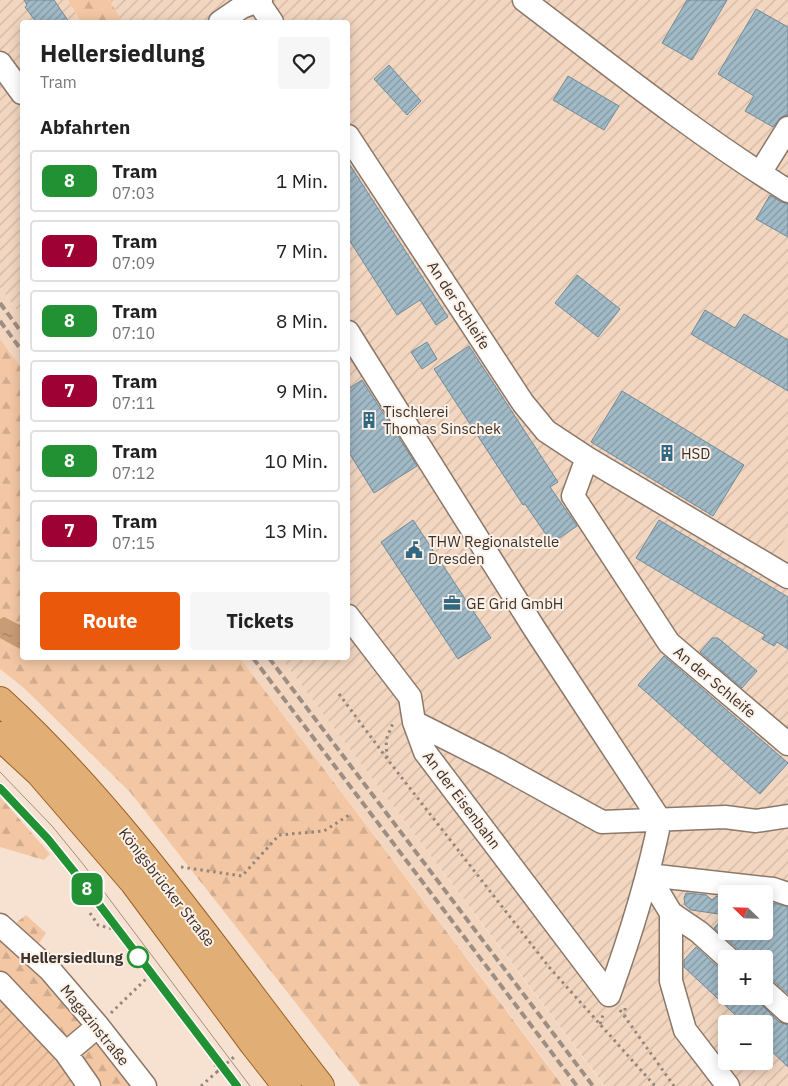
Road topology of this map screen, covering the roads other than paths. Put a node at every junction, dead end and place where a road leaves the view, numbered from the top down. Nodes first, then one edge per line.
1 (524, 0) edge
2 (259, 1) edge
3 (223, 20) edge
4 (271, 20) edge
5 (0, 63) edge
6 (20, 90) edge
7 (788, 128) edge
8 (350, 139) edge
9 (760, 173) junction
10 (788, 191) edge
11 (350, 335) edge
12 (587, 458) junction
13 (788, 577) edge
14 (350, 619) edge
15 (0, 701) edge
16 (413, 716) junction
17 (0, 736) edge
18 (788, 744) edge
19 (788, 816) edge
20 (660, 820) junction
21 (648, 875) junction
22 (788, 894) edge
23 (671, 913) junction
24 (0, 925) edge
25 (719, 950) edge
26 (0, 983) edge
27 (773, 998) edge
28 (788, 1012) edge
29 (98, 1026) junction
30 (66, 1052) junction
31 (89, 1086) edge
32 (145, 1086) edge
33 (287, 1086) edge
34 (320, 1086) edge
35 (728, 1086) edge

1 - 9 street
2 - 3 street
2 - 4 street
5 - 6 street
7 - 9 street
8 - 12 street, An der Schleife
9 - 10 street
11 - 20 street
12 - 13 street, An der Schleife
12 - 18 street, An der Schleife
14 - 16 street
15 - 34 main road, Königsbrücker Straße
16 - 20 street, An der Eisenbahn
16 - 21 street, An der Eisenbahn
17 - 33 main road, Königsbrücker Straße
19 - 20 street, An der Eisenbahn
20 - 21 street
21 - 22 street
21 - 23 street
23 - 25 street
23 - 35 street
24 - 29 street, Magazinstraße
26 - 30 street
27 - 28 street
29 - 30 street
29 - 32 street, Magazinstraße
30 - 31 street

